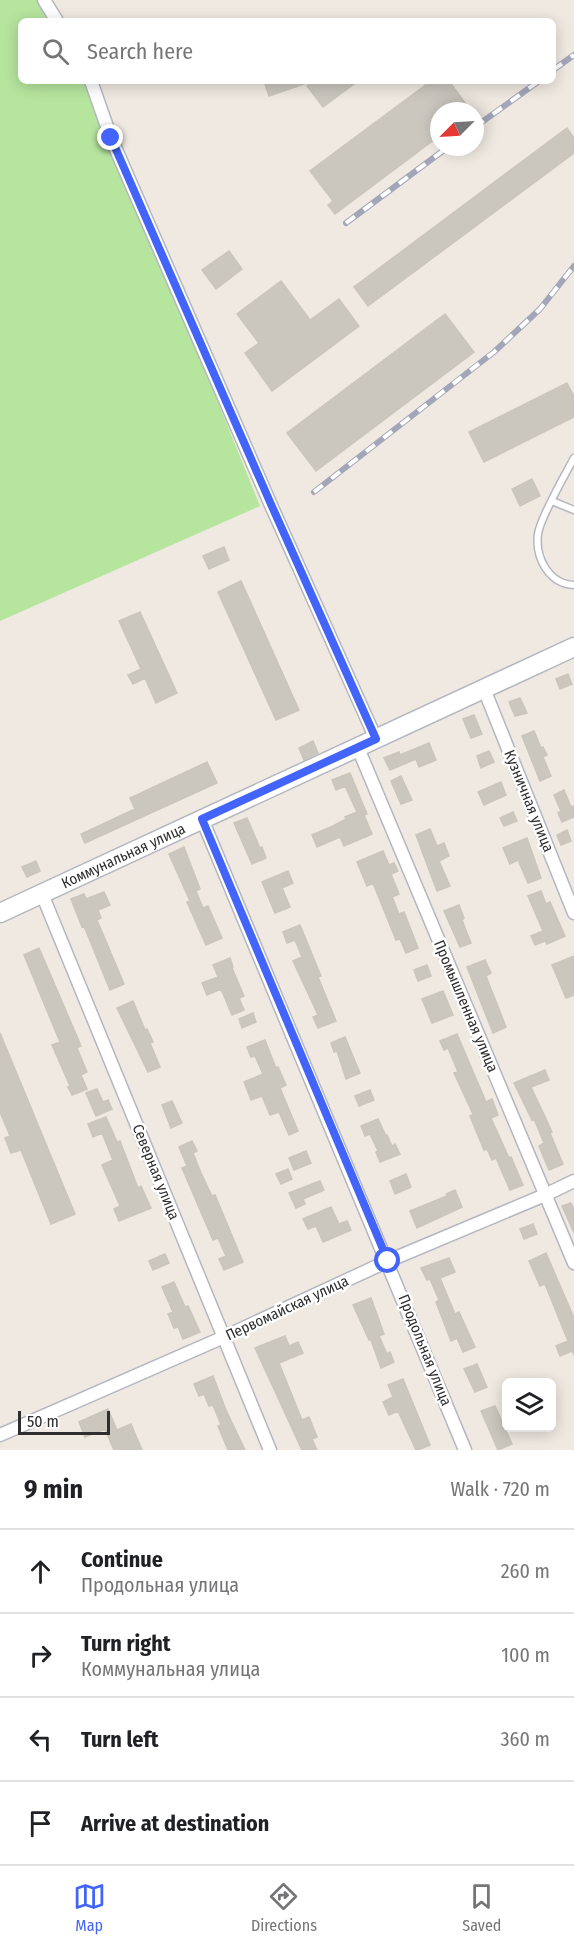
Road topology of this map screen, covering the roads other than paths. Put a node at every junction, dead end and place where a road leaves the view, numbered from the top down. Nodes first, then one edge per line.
1 (44, 0) edge
2 (55, 18) edge
3 (92, 84) edge
4 (574, 458) edge
5 (552, 501) junction
6 (574, 510) edge
7 (574, 585) edge
8 (574, 648) edge
9 (484, 689) junction
10 (376, 739) junction
11 (358, 748) junction
12 (202, 819) junction
13 (42, 894) junction
14 (0, 913) edge
15 (574, 913) edge
16 (574, 1181) edge
17 (545, 1195) junction
18 (388, 1261) junction
19 (574, 1263) edge
20 (224, 1337) junction
21 (0, 1435) edge
22 (270, 1450) edge
23 (465, 1450) edge

1 - 2 street
3 - 10 street
4 - 5 lane
5 - 6 lane
5 - 7 lane
8 - 9 street, Коммунальная улица
9 - 10 street, Коммунальная улица
9 - 15 street, Кузничная улица
10 - 11 street, Коммунальная улица
11 - 12 street, Коммунальная улица
11 - 17 street, Промышленная улица
12 - 13 street, Коммунальная улица
12 - 18 street, Продольная улица
13 - 14 street, Коммунальная улица
13 - 20 street, Северная улица
16 - 17 street, Первомайская улица
17 - 18 street, Первомайская улица
17 - 19 street, Промышленная улица
18 - 20 street, Первомайская улица
18 - 23 street, Продольная улица
20 - 21 street, Первомайская улица
20 - 22 street, Северная улица

